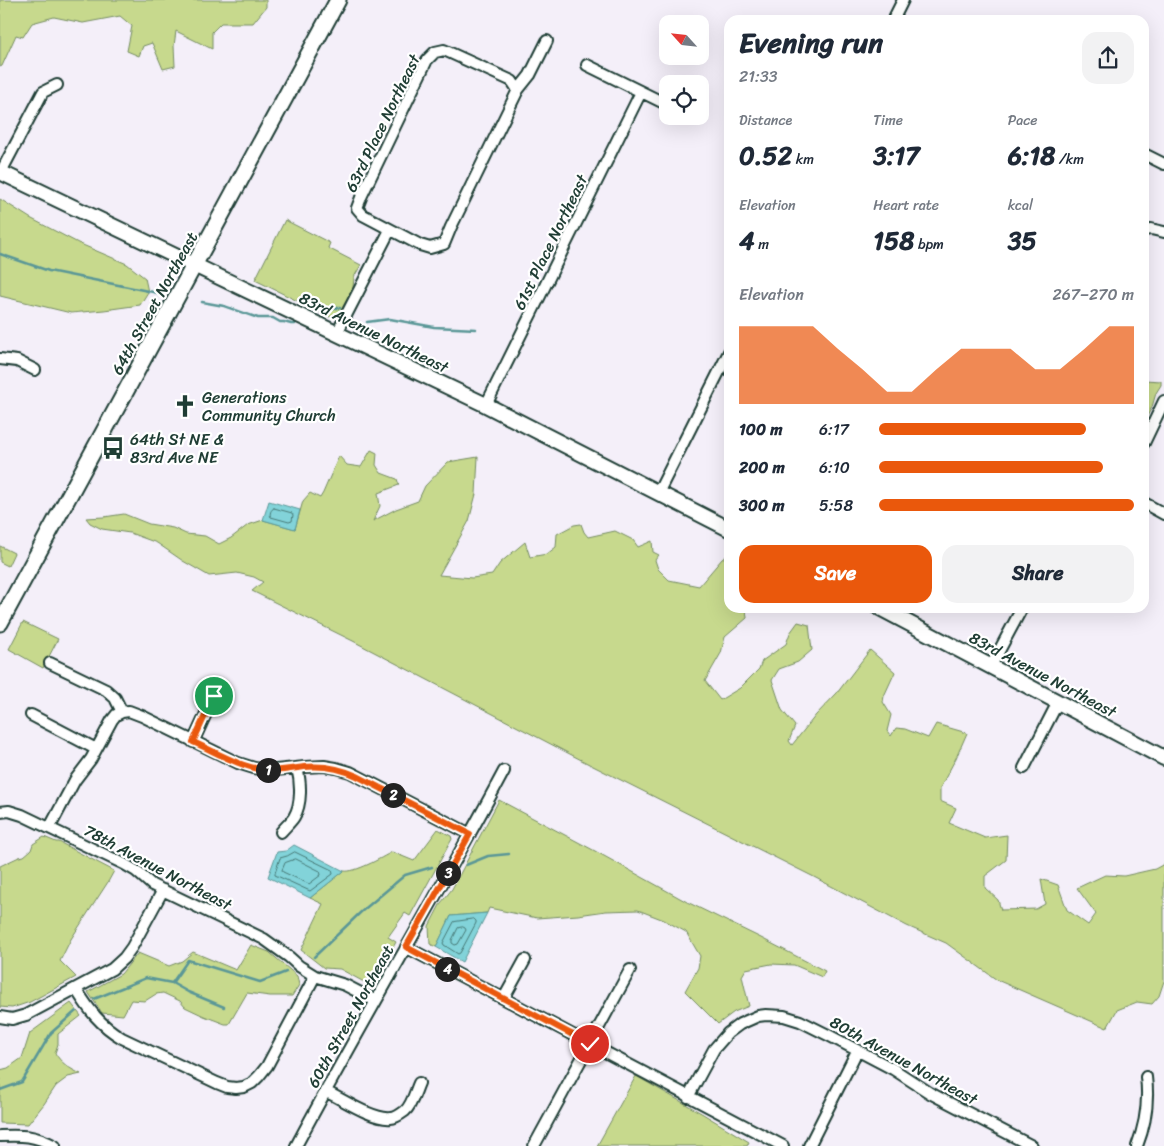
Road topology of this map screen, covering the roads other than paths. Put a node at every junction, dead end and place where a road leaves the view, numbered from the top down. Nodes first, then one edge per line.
1 (338, 0) edge
2 (903, 0) edge
3 (896, 15) edge
4 (547, 41) dead end
5 (587, 65) dead end
6 (57, 85) dead end
7 (518, 90) junction
8 (641, 92) junction
9 (659, 101) edge
10 (1149, 156) edge
11 (1164, 164) edge
12 (1, 172) edge
13 (1149, 229) edge
14 (390, 230) junction
15 (1164, 232) edge
16 (195, 266) junction
17 (337, 333) junction
18 (0, 359) edge
19 (724, 362) edge
20 (35, 370) dead end
21 (486, 405) junction
22 (1163, 406) edge
23 (1149, 433) edge
24 (658, 493) junction
25 (1149, 506) edge
26 (1164, 514) edge
27 (724, 526) edge
28 (890, 613) edge
29 (1019, 613) edge
30 (0, 623) edge
31 (50, 663) dead end
32 (991, 666) junction
33 (214, 696) dead end
34 (1058, 702) junction
35 (122, 712) junction
36 (31, 715) dead end
37 (193, 742) junction
38 (96, 749) junction
39 (1164, 758) edge
40 (297, 768) junction
41 (1024, 768) dead end
42 (504, 771) dead end
43 (0, 812) edge
44 (50, 827) junction
45 (281, 832) dead end
46 (470, 834) junction
47 (163, 890) junction
48 (406, 947) junction
49 (525, 960) dead end
50 (630, 970) dead end
51 (315, 976) junction
52 (76, 989) junction
53 (504, 998) junction
54 (376, 1001) junction
55 (0, 1017) edge
56 (590, 1044) junction
57 (857, 1050) junction
58 (1146, 1077) dead end
59 (419, 1083) dead end
60 (325, 1091) junction
61 (688, 1096) junction
62 (0, 1136) edge
63 (55, 1146) edge
64 (296, 1146) edge
65 (534, 1146) edge
66 (783, 1146) edge
67 (808, 1146) edge
68 (1032, 1146) edge
69 (1137, 1146) edge

1 - 16 main road, 64th Street Northeast
2 - 3 street
4 - 7 street
5 - 8 street
6 - 12 street
7 - 14 street
7 - 14 street, 63rd Place Northeast
8 - 9 street
8 - 21 street, 61st Place Northeast
10 - 11 street
12 - 16 street, 83rd Avenue Northeast
13 - 15 street
14 - 17 street
16 - 17 street, 83rd Avenue Northeast
16 - 30 main road, 64th Street Northeast
17 - 21 street, 83rd Avenue Northeast
18 - 20 street
19 - 24 street
21 - 24 street, 83rd Avenue Northeast
22 - 23 street
24 - 27 street, 83rd Avenue Northeast
25 - 26 street
28 - 32 street, 83rd Avenue Northeast
29 - 32 street
31 - 35 street
32 - 34 street, 83rd Avenue Northeast
33 - 37 street
34 - 39 street, 83rd Avenue Northeast
34 - 41 street
35 - 37 street
35 - 38 street
36 - 38 street
37 - 40 street
38 - 44 street
40 - 45 street
40 - 46 street
42 - 46 street, 60th Street Northeast
43 - 44 street, 78th Avenue Northeast
44 - 47 street, 78th Avenue Northeast
46 - 48 street, 60th Street Northeast
47 - 51 street, 78th Avenue Northeast
47 - 52 street
48 - 53 street
48 - 54 street, 60th Street Northeast
49 - 53 street
50 - 56 street
51 - 52 street
51 - 54 street, 78th Avenue Northeast
52 - 55 street
53 - 56 street
54 - 60 street, 60th Street Northeast
56 - 61 street
56 - 65 street
57 - 61 street, 80th Avenue Northeast
57 - 67 street
57 - 68 street, 80th Avenue Northeast
58 - 69 street
59 - 60 street
60 - 64 street, 60th Street Northeast
61 - 66 street
62 - 63 street

